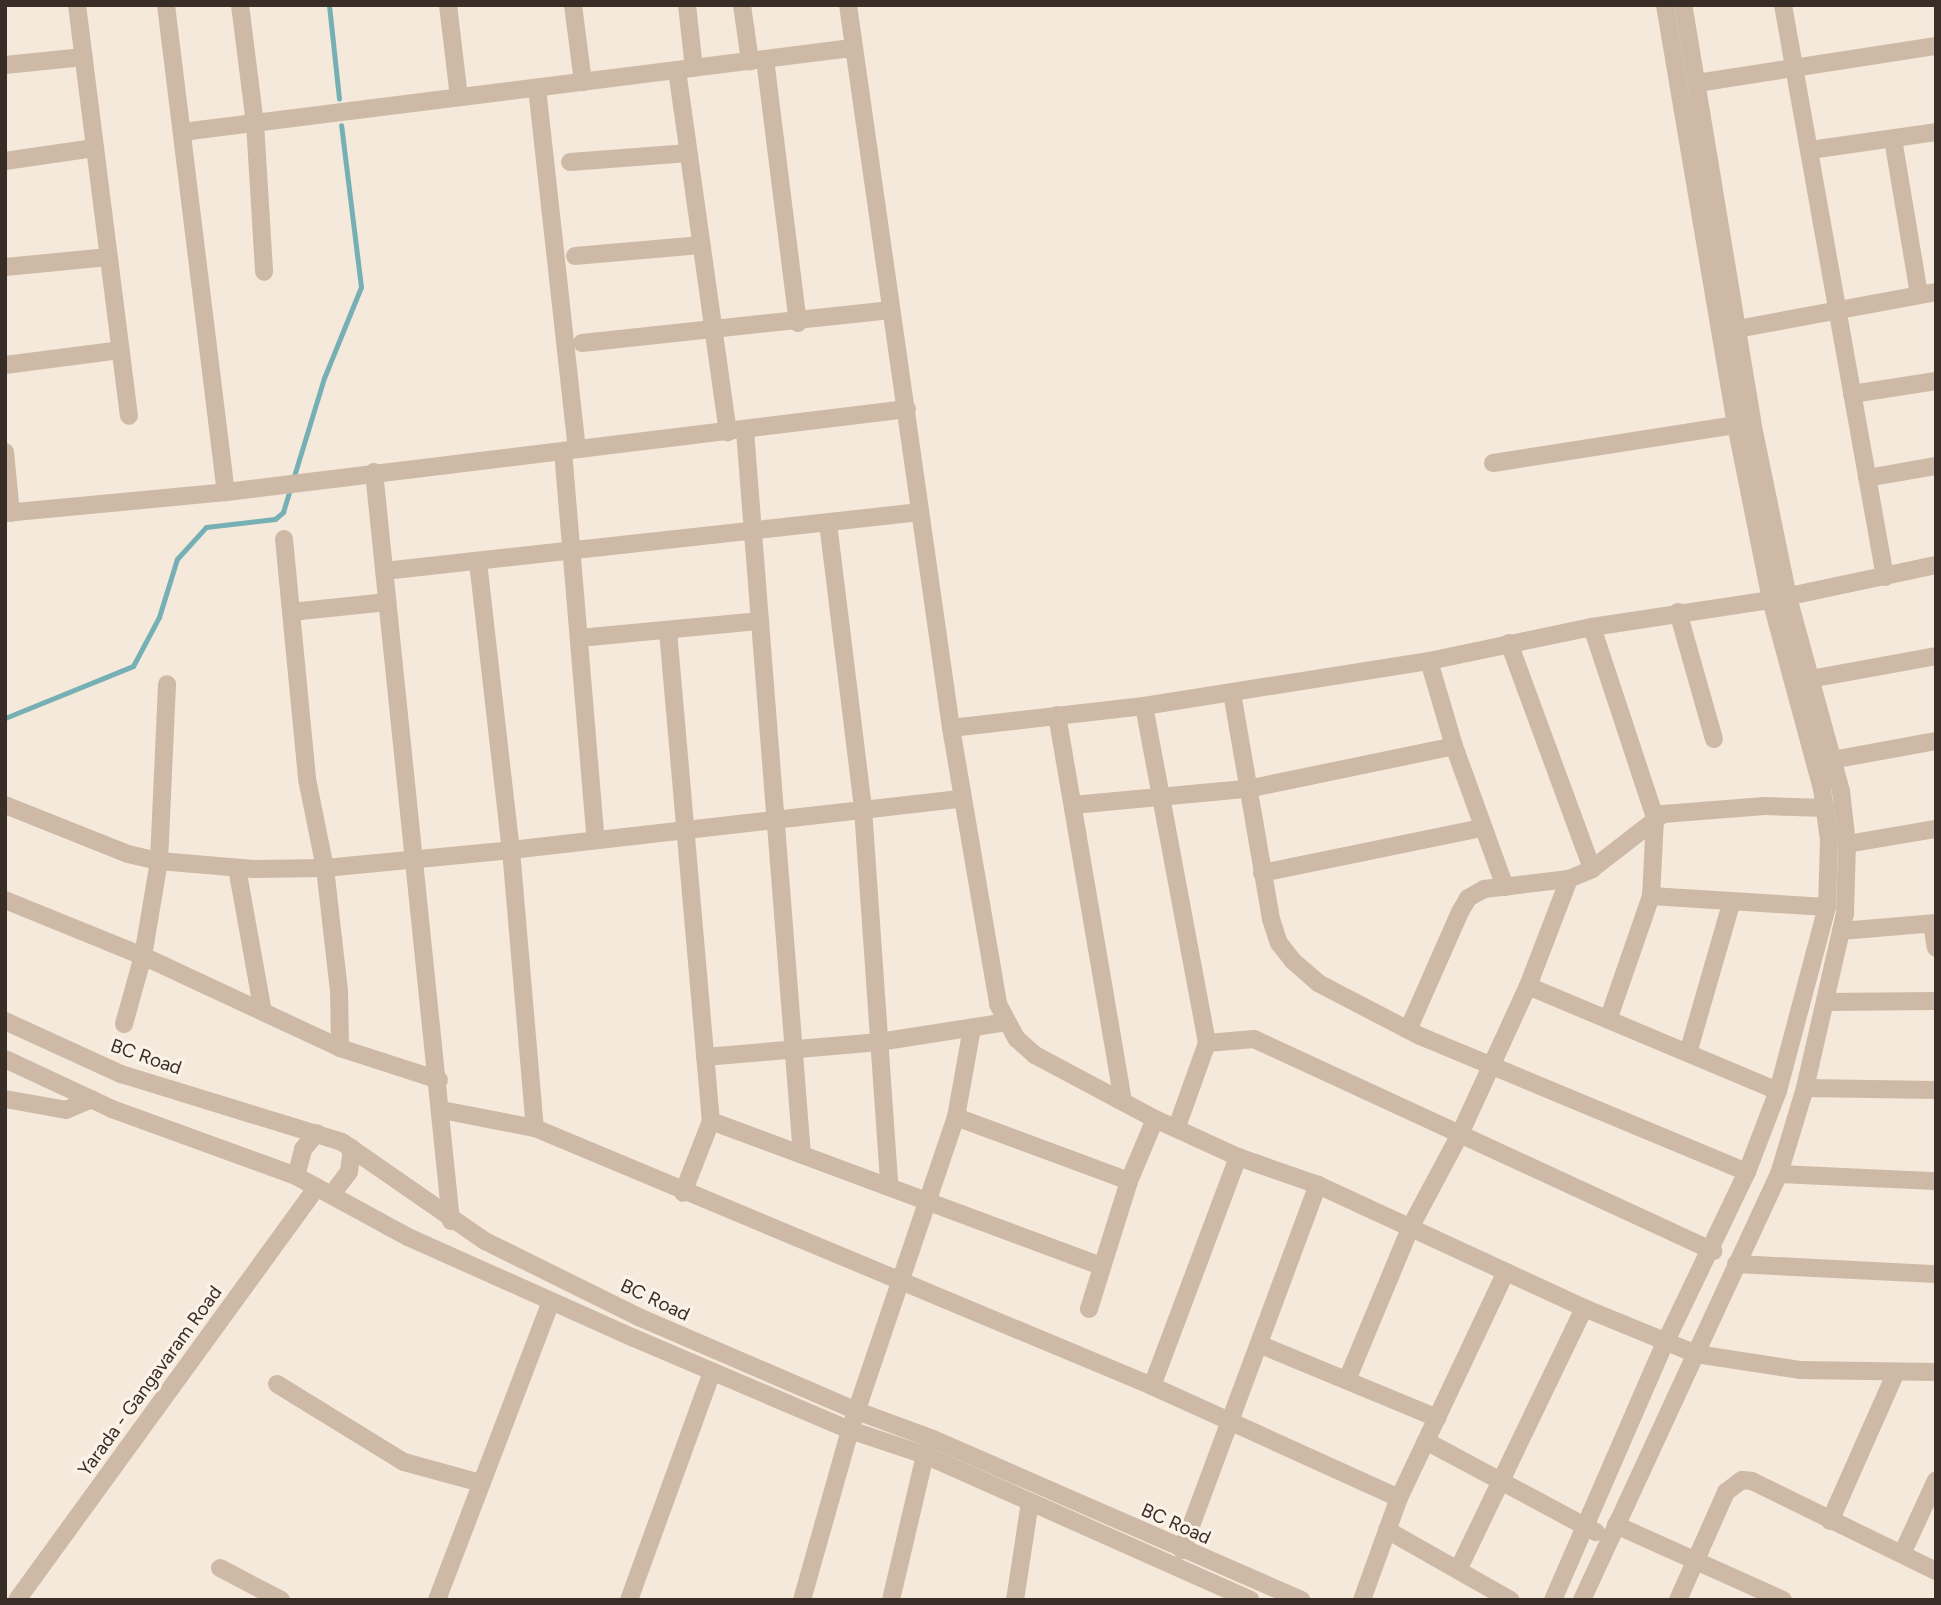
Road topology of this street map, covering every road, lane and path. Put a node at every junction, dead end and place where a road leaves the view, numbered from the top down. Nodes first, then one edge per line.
1 (77, 5) edge
2 (166, 5) edge
3 (240, 5) edge
4 (447, 5) edge
5 (573, 5) edge
6 (687, 5) edge
7 (742, 5) edge
8 (848, 5) edge
9 (1665, 5) edge
10 (1683, 5) edge
11 (1783, 5) edge
12 (1936, 46) edge
13 (852, 48) junction
14 (83, 57) junction
15 (757, 60) junction
16 (5, 65) edge
17 (1793, 68) junction
18 (685, 69) junction
19 (583, 82) junction
20 (1697, 83) junction
21 (537, 88) junction
22 (459, 97) junction
23 (255, 123) junction
24 (182, 132) junction
25 (1936, 132) edge
26 (1893, 139) junction
27 (94, 148) junction
28 (1810, 150) junction
29 (689, 153) junction
30 (5, 161) edge
31 (570, 162) dead end
32 (702, 245) junction
33 (575, 256) dead end
34 (109, 257) junction
35 (5, 267) edge
36 (264, 272) dead end
37 (1928, 294) edge
38 (891, 310) junction
39 (1836, 310) junction
40 (798, 323) junction
41 (1737, 329) junction
42 (717, 330) junction
43 (582, 343) dead end
44 (120, 350) junction
45 (5, 365) edge
46 (1936, 381) edge
47 (1852, 394) junction
48 (907, 409) junction
49 (129, 416) dead end
50 (1736, 425) junction
51 (736, 431) junction
52 (570, 450) junction
53 (5, 452) edge
54 (1493, 463) dead end
55 (1936, 466) edge
56 (374, 472) junction
57 (1867, 478) junction
58 (226, 492) junction
59 (920, 512) junction
60 (8, 513) edge
61 (828, 523) junction
62 (751, 533) junction
63 (284, 539) dead end
64 (572, 553) junction
65 (478, 562) junction
66 (1936, 565) edge
67 (384, 571) junction
68 (1885, 577) junction
69 (1779, 598) junction
70 (387, 602) junction
71 (291, 612) junction
72 (1678, 612) junction
73 (760, 621) junction
74 (1592, 627) junction
75 (668, 631) junction
76 (579, 638) junction
77 (1509, 643) junction
78 (1936, 656) edge
79 (1429, 661) junction
80 (1810, 679) junction
81 (167, 684) dead end
82 (1233, 692) junction
83 (1144, 706) junction
84 (1057, 715) junction
85 (951, 728) junction
86 (1714, 739) dead end
87 (1936, 741) edge
88 (1454, 746) junction
89 (1832, 760) junction
90 (1247, 789) junction
91 (962, 799) junction
92 (1162, 800) junction
93 (5, 805) edge
94 (1073, 805) junction
95 (1826, 808) junction
96 (863, 809) junction
97 (1655, 818) junction
98 (776, 821) junction
99 (1481, 828) junction
100 (1936, 829) edge
101 (684, 832) junction
102 (596, 840) junction
103 (1847, 844) junction
104 (511, 850) junction
105 (415, 860) junction
106 (159, 862) junction
107 (237, 867) junction
108 (325, 867) junction
109 (1592, 869) junction
110 (1262, 873) junction
111 (1569, 879) junction
112 (1505, 887) junction
113 (1651, 896) junction
114 (5, 900) edge
115 (1732, 901) junction
116 (1827, 907) junction
117 (1934, 924) edge
118 (1841, 931) junction
119 (1936, 948) edge
120 (143, 956) junction
121 (1528, 986) junction
122 (1936, 1001) edge
123 (1825, 1002) junction
124 (263, 1012) junction
125 (1609, 1017) junction
126 (5, 1021) edge
127 (1006, 1022) junction
128 (124, 1024) dead end
129 (972, 1028) junction
130 (1408, 1030) junction
131 (879, 1042) junction
132 (1207, 1043) junction
133 (340, 1048) junction
134 (794, 1048) junction
135 (1688, 1053) junction
136 (705, 1057) junction
137 (5, 1059) edge
138 (1493, 1065) junction
139 (439, 1080) junction
140 (1805, 1088) junction
141 (1936, 1090) edge
142 (1778, 1091) junction
143 (5, 1099) edge
144 (92, 1099) junction
145 (1122, 1101) junction
146 (442, 1110) junction
147 (956, 1117) junction
148 (1155, 1119) junction
149 (711, 1121) junction
150 (1177, 1127) junction
151 (535, 1128) junction
152 (317, 1133) junction
153 (1459, 1136) junction
154 (352, 1148) junction
155 (802, 1155) junction
156 (1238, 1157) junction
157 (1747, 1172) junction
158 (1779, 1174) junction
159 (296, 1176) junction
160 (1129, 1181) junction
161 (1936, 1181) edge
162 (889, 1184) junction
163 (1318, 1185) junction
164 (325, 1190) junction
165 (683, 1193) junction
166 (931, 1199) junction
167 (451, 1221) junction
168 (1411, 1226) junction
169 (1713, 1251) junction
170 (1737, 1264) junction
171 (1101, 1266) junction
172 (1506, 1272) junction
173 (1936, 1274) edge
174 (903, 1283) junction
175 (551, 1301) junction
176 (1584, 1308) junction
177 (1089, 1309) dead end
178 (1665, 1343) junction
179 (1261, 1345) junction
180 (1696, 1354) junction
181 (712, 1372) junction
182 (1936, 1372) edge
183 (1895, 1374) junction
184 (1347, 1380) junction
185 (277, 1384) dead end
186 (1152, 1386) junction
187 (857, 1411) junction
188 (1437, 1418) junction
189 (1229, 1423) junction
190 (850, 1430) junction
191 (1426, 1441) junction
192 (925, 1455) junction
193 (1505, 1480) junction
194 (1936, 1480) edge
195 (481, 1483) junction
196 (1399, 1498) junction
197 (1030, 1502) junction
198 (1830, 1521) junction
199 (1586, 1525) junction
200 (1387, 1530) junction
201 (1612, 1533) junction
202 (1182, 1550) junction
203 (1902, 1554) junction
204 (1695, 1561) junction
205 (220, 1568) dead end
206 (1458, 1570) junction
207 (1936, 1571) edge
208 (1777, 1599) edge
209 (17, 1600) edge
210 (281, 1600) edge
211 (437, 1600) edge
212 (629, 1600) edge
213 (802, 1600) edge
214 (891, 1600) edge
215 (1015, 1600) edge
216 (1250, 1600) edge
217 (1301, 1600) edge
218 (1362, 1600) edge
219 (1510, 1600) edge
220 (1553, 1600) edge
221 (1582, 1600) edge
222 (1678, 1600) edge

1 - 14 street
2 - 24 street
3 - 23 street
4 - 22 street
5 - 19 street
6 - 18 street
7 - 15 street
8 - 13 street
9 - 50 street
10 - 20 street
11 - 17 street
12 - 17 street
13 - 15 street
13 - 38 street
14 - 16 street
14 - 27 street
15 - 18 street
15 - 40 street
17 - 20 street
17 - 28 street
18 - 19 street
18 - 29 street
19 - 21 street
20 - 41 street
21 - 22 street
21 - 52 street
22 - 23 street
23 - 24 street
23 - 36 street
24 - 58 street
25 - 26 street
26 - 28 street
26 - 37 street
27 - 30 street
27 - 34 street
28 - 39 street
29 - 31 street
29 - 32 street
32 - 33 street
32 - 42 street
34 - 35 street
34 - 44 street
37 - 39 street
38 - 40 street
38 - 48 street
39 - 41 street
39 - 47 street
40 - 42 street
41 - 69 street
42 - 43 street
42 - 51 street
44 - 45 street
44 - 49 street
46 - 47 street
47 - 57 street
48 - 51 street
48 - 59 street
50 - 54 street
50 - 69 street
51 - 52 street
51 - 62 street
52 - 56 street
52 - 64 street
53 - 60 street
55 - 57 street
56 - 58 street
56 - 67 street
57 - 68 street
58 - 60 street
59 - 61 street
59 - 85 street
61 - 62 street
61 - 96 street
62 - 64 street
62 - 73 street
63 - 71 street
64 - 65 street
64 - 76 street
65 - 67 street
65 - 104 street
66 - 68 street
67 - 70 street
68 - 69 street
69 - 72 street
69 - 80 street
69 - 95 street
70 - 71 street
70 - 105 street
71 - 108 street
72 - 74 street
72 - 86 street
73 - 75 street
73 - 98 street
74 - 77 street
74 - 97 street
75 - 76 street
75 - 101 street
76 - 102 street
77 - 79 street
77 - 109 street
78 - 80 street
79 - 82 street
79 - 88 street
80 - 89 street
81 - 106 street
82 - 83 street
82 - 90 street
83 - 84 street
83 - 92 street
84 - 85 street
84 - 94 street
85 - 91 street
87 - 89 street
88 - 90 street
88 - 99 street
89 - 103 street
90 - 92 street
90 - 110 street
91 - 96 street
91 - 127 street
92 - 94 street
92 - 132 street
93 - 106 street
94 - 145 street
95 - 97 street
95 - 116 street
96 - 98 street
96 - 131 street
97 - 109 street
97 - 113 street
98 - 101 street
98 - 134 street
99 - 110 street
99 - 112 street
100 - 103 street
101 - 102 street
101 - 136 street
102 - 104 street
103 - 118 street
104 - 105 street
104 - 151 street
105 - 108 street
105 - 139 street
106 - 107 street
106 - 120 street
107 - 108 street
107 - 124 street
108 - 133 street
109 - 111 street
110 - 130 street
111 - 112 street
111 - 121 street
112 - 130 street
113 - 115 street
113 - 125 street
114 - 120 street
115 - 116 street
115 - 135 street
116 - 142 street
117 - 118 street
117 - 119 street
118 - 123 street
120 - 124 street
120 - 128 street
121 - 125 street
121 - 138 street
122 - 123 street
123 - 140 street
124 - 133 street
125 - 135 street
126 - 152 street, BC Road
127 - 129 street
127 - 145 street
129 - 131 street
129 - 147 street
130 - 138 street
131 - 134 street
131 - 162 street
132 - 150 street
132 - 153 street
133 - 139 street
134 - 136 street
134 - 155 street
135 - 142 street
136 - 149 street
137 - 144 street
138 - 153 street
138 - 157 street
139 - 146 street
140 - 141 street
140 - 158 street
142 - 157 street
143 - 144 street
144 - 159 street
145 - 148 street
146 - 151 street
146 - 167 street
147 - 160 street
147 - 166 street
148 - 150 street
148 - 160 street
149 - 155 street
149 - 165 street
150 - 156 street
151 - 165 street
152 - 154 street, BC Road
152 - 159 street
153 - 168 street
153 - 169 street
154 - 164 street
154 - 167 street, BC Road
155 - 162 street
156 - 163 street
156 - 186 street
157 - 169 street
158 - 161 street
158 - 170 street
159 - 164 street
160 - 171 street
162 - 166 street
163 - 168 street
163 - 179 street
164 - 175 street
164 - 209 street, Yarada - Gangavaram Road
165 - 174 street
166 - 171 street
166 - 174 street
167 - 187 street, BC Road
168 - 172 street
168 - 184 street
169 - 178 street
170 - 173 street
170 - 180 street
171 - 177 street
172 - 176 street
172 - 188 street
174 - 186 street
174 - 187 street
175 - 181 street
175 - 195 street
176 - 178 street
176 - 193 street
178 - 180 street
178 - 199 street
179 - 184 street
179 - 189 street
180 - 183 street
180 - 201 street
181 - 190 street
181 - 212 street
182 - 183 street
183 - 198 street
184 - 188 street
185 - 195 street
186 - 189 street
187 - 190 street
187 - 202 street, BC Road
188 - 191 street
189 - 196 street
189 - 202 street
190 - 192 street
190 - 213 street
191 - 193 street
191 - 196 street
192 - 197 street
192 - 214 street
193 - 199 street
193 - 206 street
194 - 203 street
195 - 211 street
196 - 200 street
197 - 215 street
197 - 216 street
198 - 203 street
198 - 204 street
199 - 201 street
199 - 220 street
200 - 206 street
200 - 218 street
201 - 204 street
201 - 221 street
202 - 217 street, BC Road
203 - 207 street
204 - 208 street
204 - 222 street
205 - 210 street
206 - 219 street

